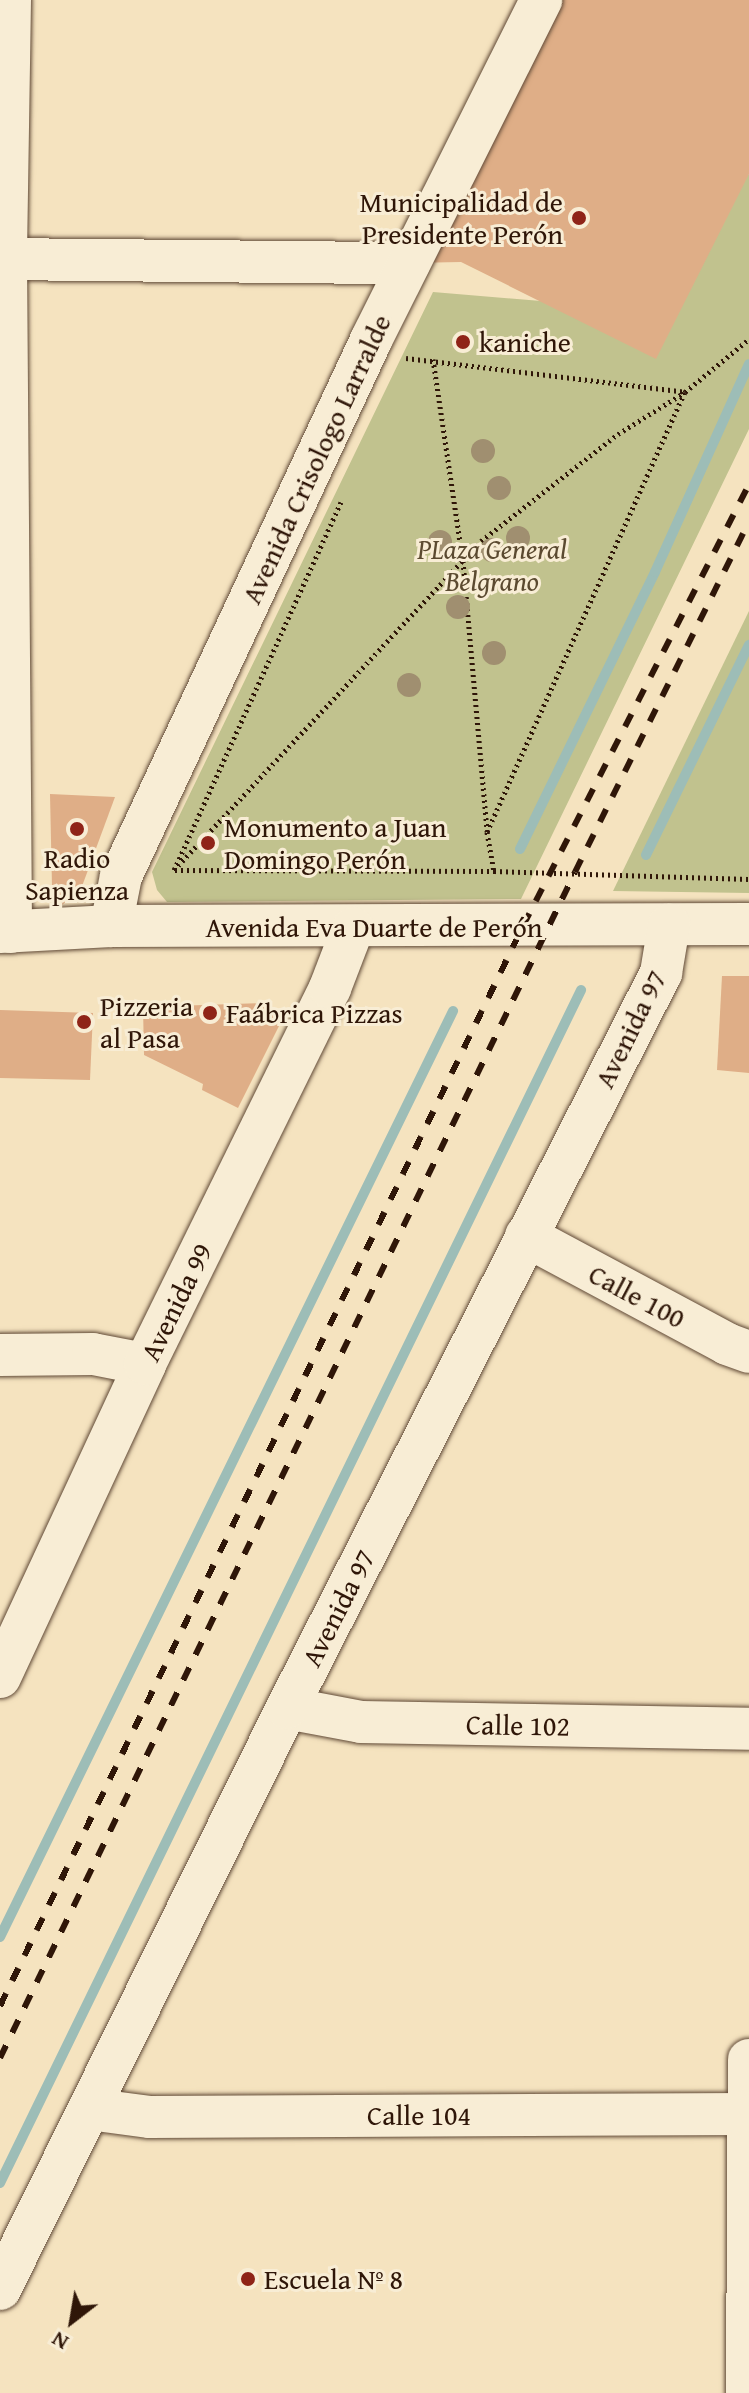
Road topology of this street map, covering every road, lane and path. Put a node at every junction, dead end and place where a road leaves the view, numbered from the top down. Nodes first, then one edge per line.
1 (10, 0) edge
2 (541, 0) edge
3 (3, 259) edge
4 (409, 263) junction
5 (749, 339) edge
6 (433, 359) junction
7 (401, 370) dead end
8 (685, 392) junction
9 (343, 499) dead end
10 (463, 561) junction
11 (487, 832) junction
12 (174, 870) junction
13 (494, 871) junction
14 (749, 879) edge
15 (749, 924) edge
16 (669, 925) junction
17 (111, 926) junction
18 (353, 928) junction
19 (5, 932) edge
20 (526, 1236) junction
21 (749, 1352) edge
22 (0, 1355) edge
23 (145, 1364) junction
24 (0, 1677) edge
25 (287, 1708) junction
26 (749, 1729) edge
27 (749, 2060) edge
28 (89, 2109) junction
29 (749, 2114) edge
30 (0, 2289) edge
31 (747, 2393) edge

1 - 3 street
2 - 4 street, Avenida Crisologo Larralde
3 - 4 street
3 - 19 street
4 - 17 street, Avenida Crisologo Larralde
5 - 8 path
6 - 7 path
6 - 8 path
6 - 10 path
8 - 10 path
8 - 11 path
9 - 12 path
10 - 11 path
10 - 12 path
11 - 13 path
12 - 13 path
13 - 14 path
15 - 16 street, Avenida Eva Duarte de Perón
16 - 18 street, Avenida Eva Duarte de Perón
16 - 20 street, Avenida 97
17 - 18 street, Avenida Eva Duarte de Perón
17 - 19 street, Avenida Eva Duarte de Perón
18 - 23 street, Avenida 99
20 - 21 street, Calle 100
20 - 25 street, Avenida 97
22 - 23 street
23 - 24 street, Avenida 99
25 - 26 street, Calle 102
25 - 28 street, Avenida 97
27 - 29 street
28 - 29 street, Calle 104
28 - 30 street, Avenida 97
29 - 31 street

